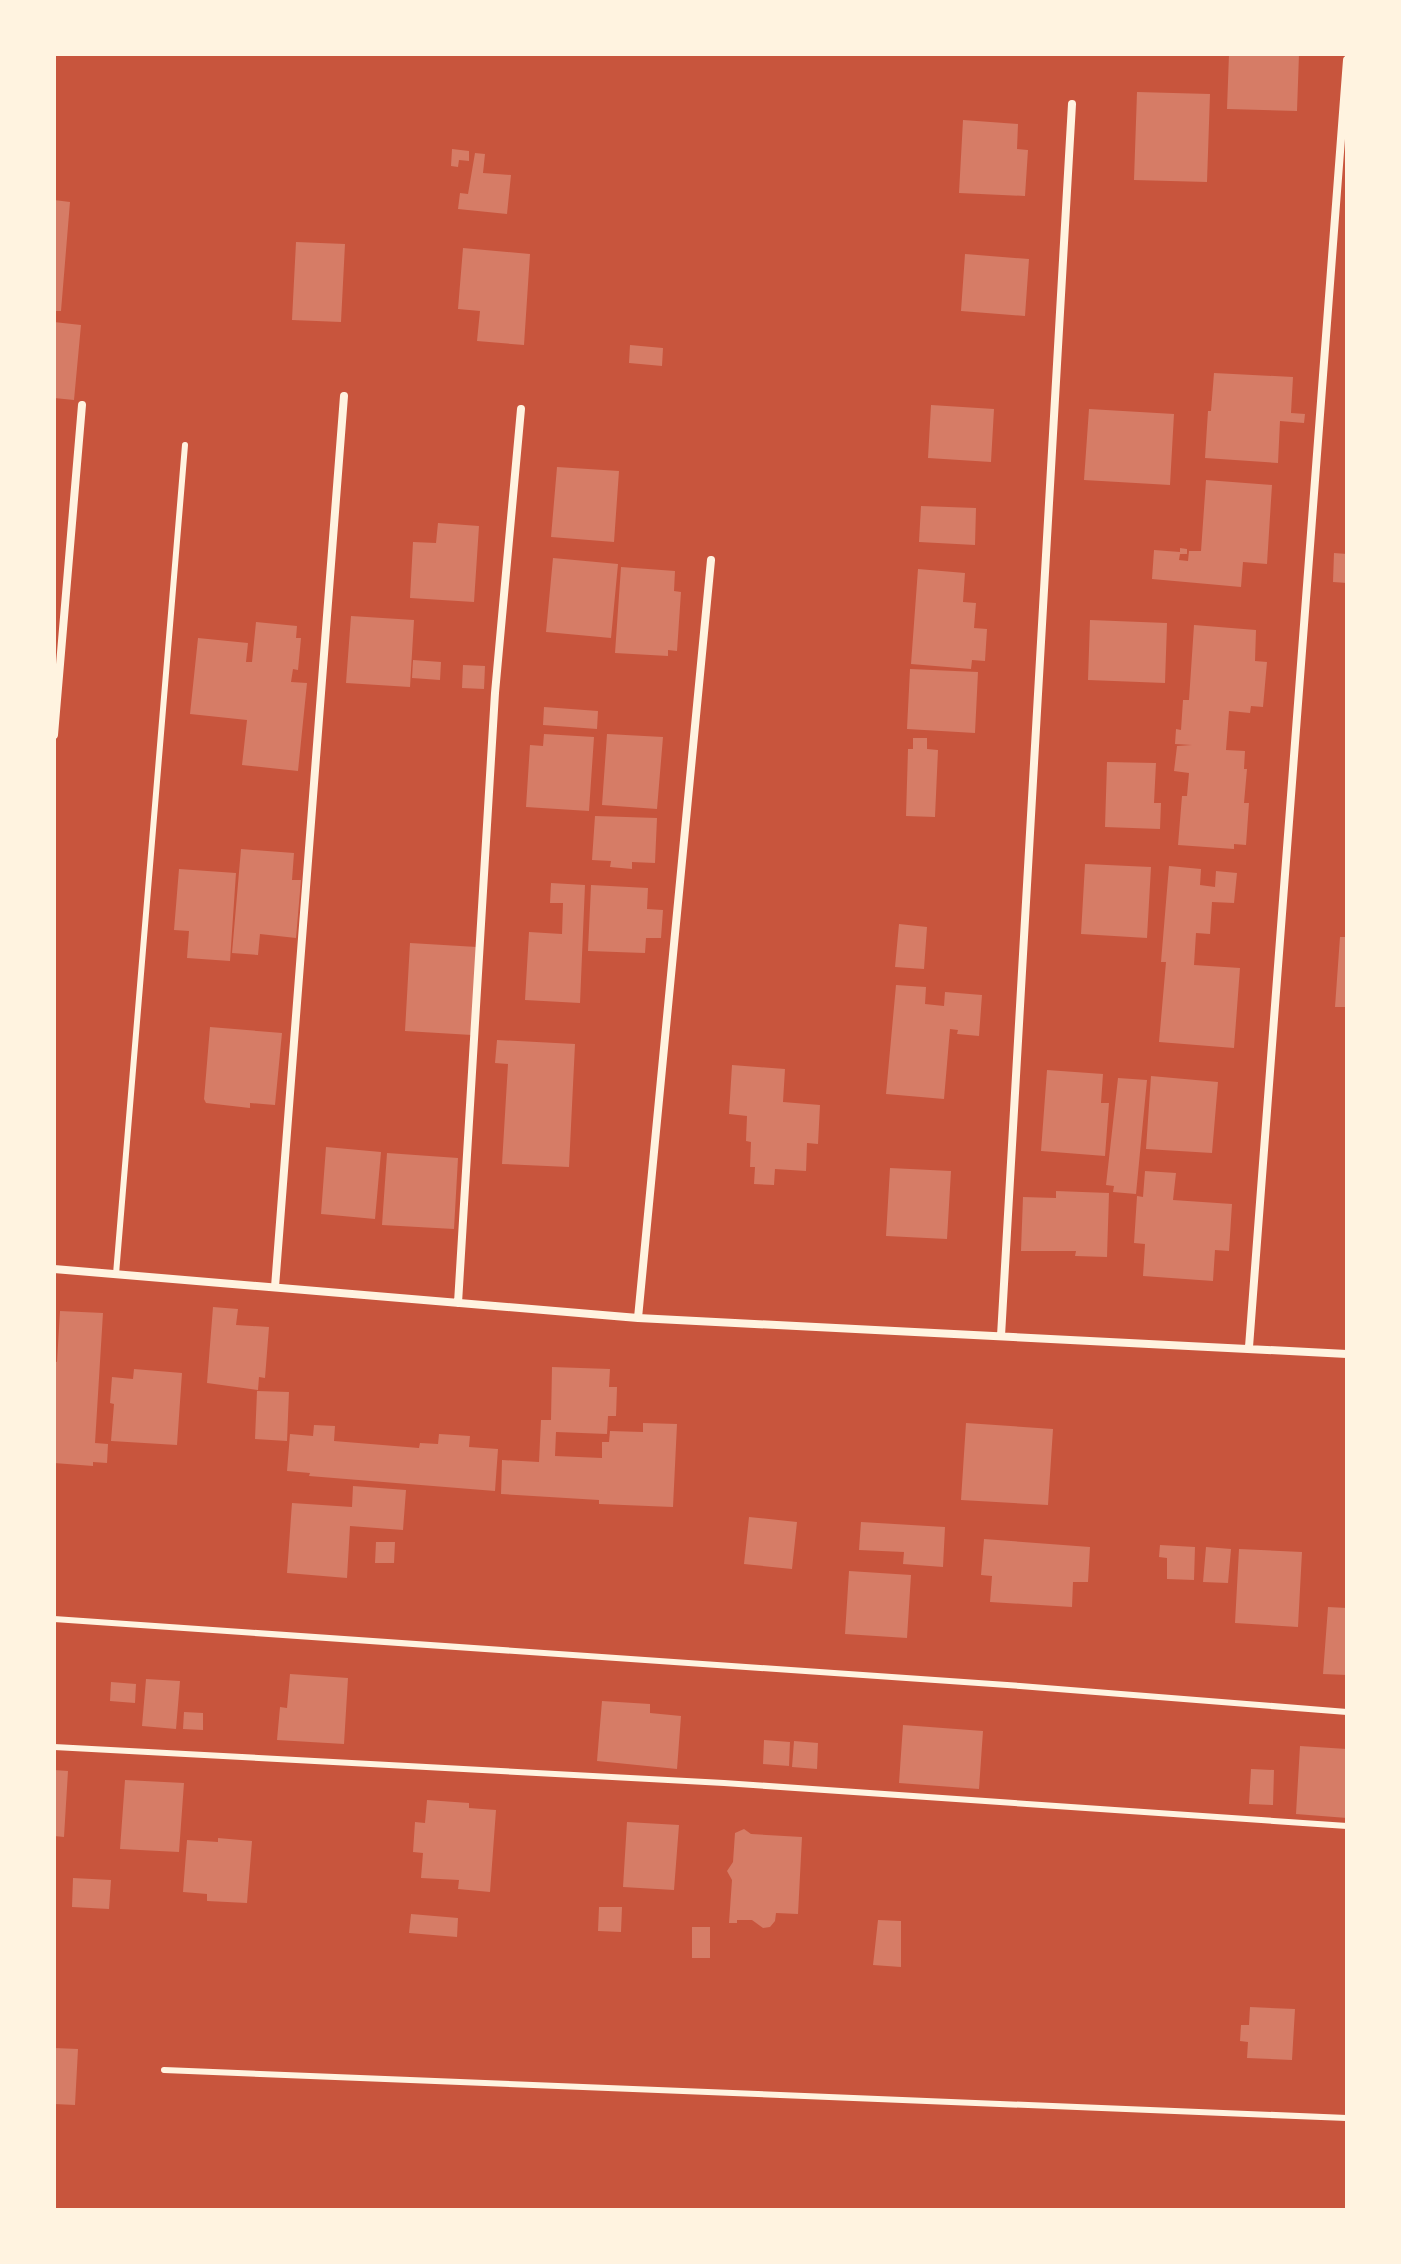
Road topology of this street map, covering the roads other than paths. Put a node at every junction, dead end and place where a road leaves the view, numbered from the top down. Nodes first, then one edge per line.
1 (1347, 60) edge
2 (1072, 104) dead end
3 (344, 396) dead end
4 (82, 405) dead end
5 (521, 409) dead end
6 (185, 445) dead end
7 (711, 560) dead end
8 (54, 735) edge
9 (54, 1269) edge
10 (116, 1274) junction
11 (275, 1287) junction
12 (458, 1303) junction
13 (638, 1318) junction
14 (1001, 1336) junction
15 (1249, 1347) junction
16 (1347, 1354) edge
17 (54, 1619) edge
18 (1347, 1712) edge
19 (54, 1747) edge
20 (1347, 1826) edge
21 (164, 2070) dead end
22 (1347, 2118) edge

1 - 15 street
2 - 14 street
3 - 11 street
4 - 8 street
5 - 12 street
6 - 10 lane
7 - 13 street
9 - 10 street
10 - 11 street
11 - 12 street
12 - 13 street
13 - 14 street
14 - 15 street
15 - 16 street
17 - 18 lane
19 - 20 lane
21 - 22 lane

